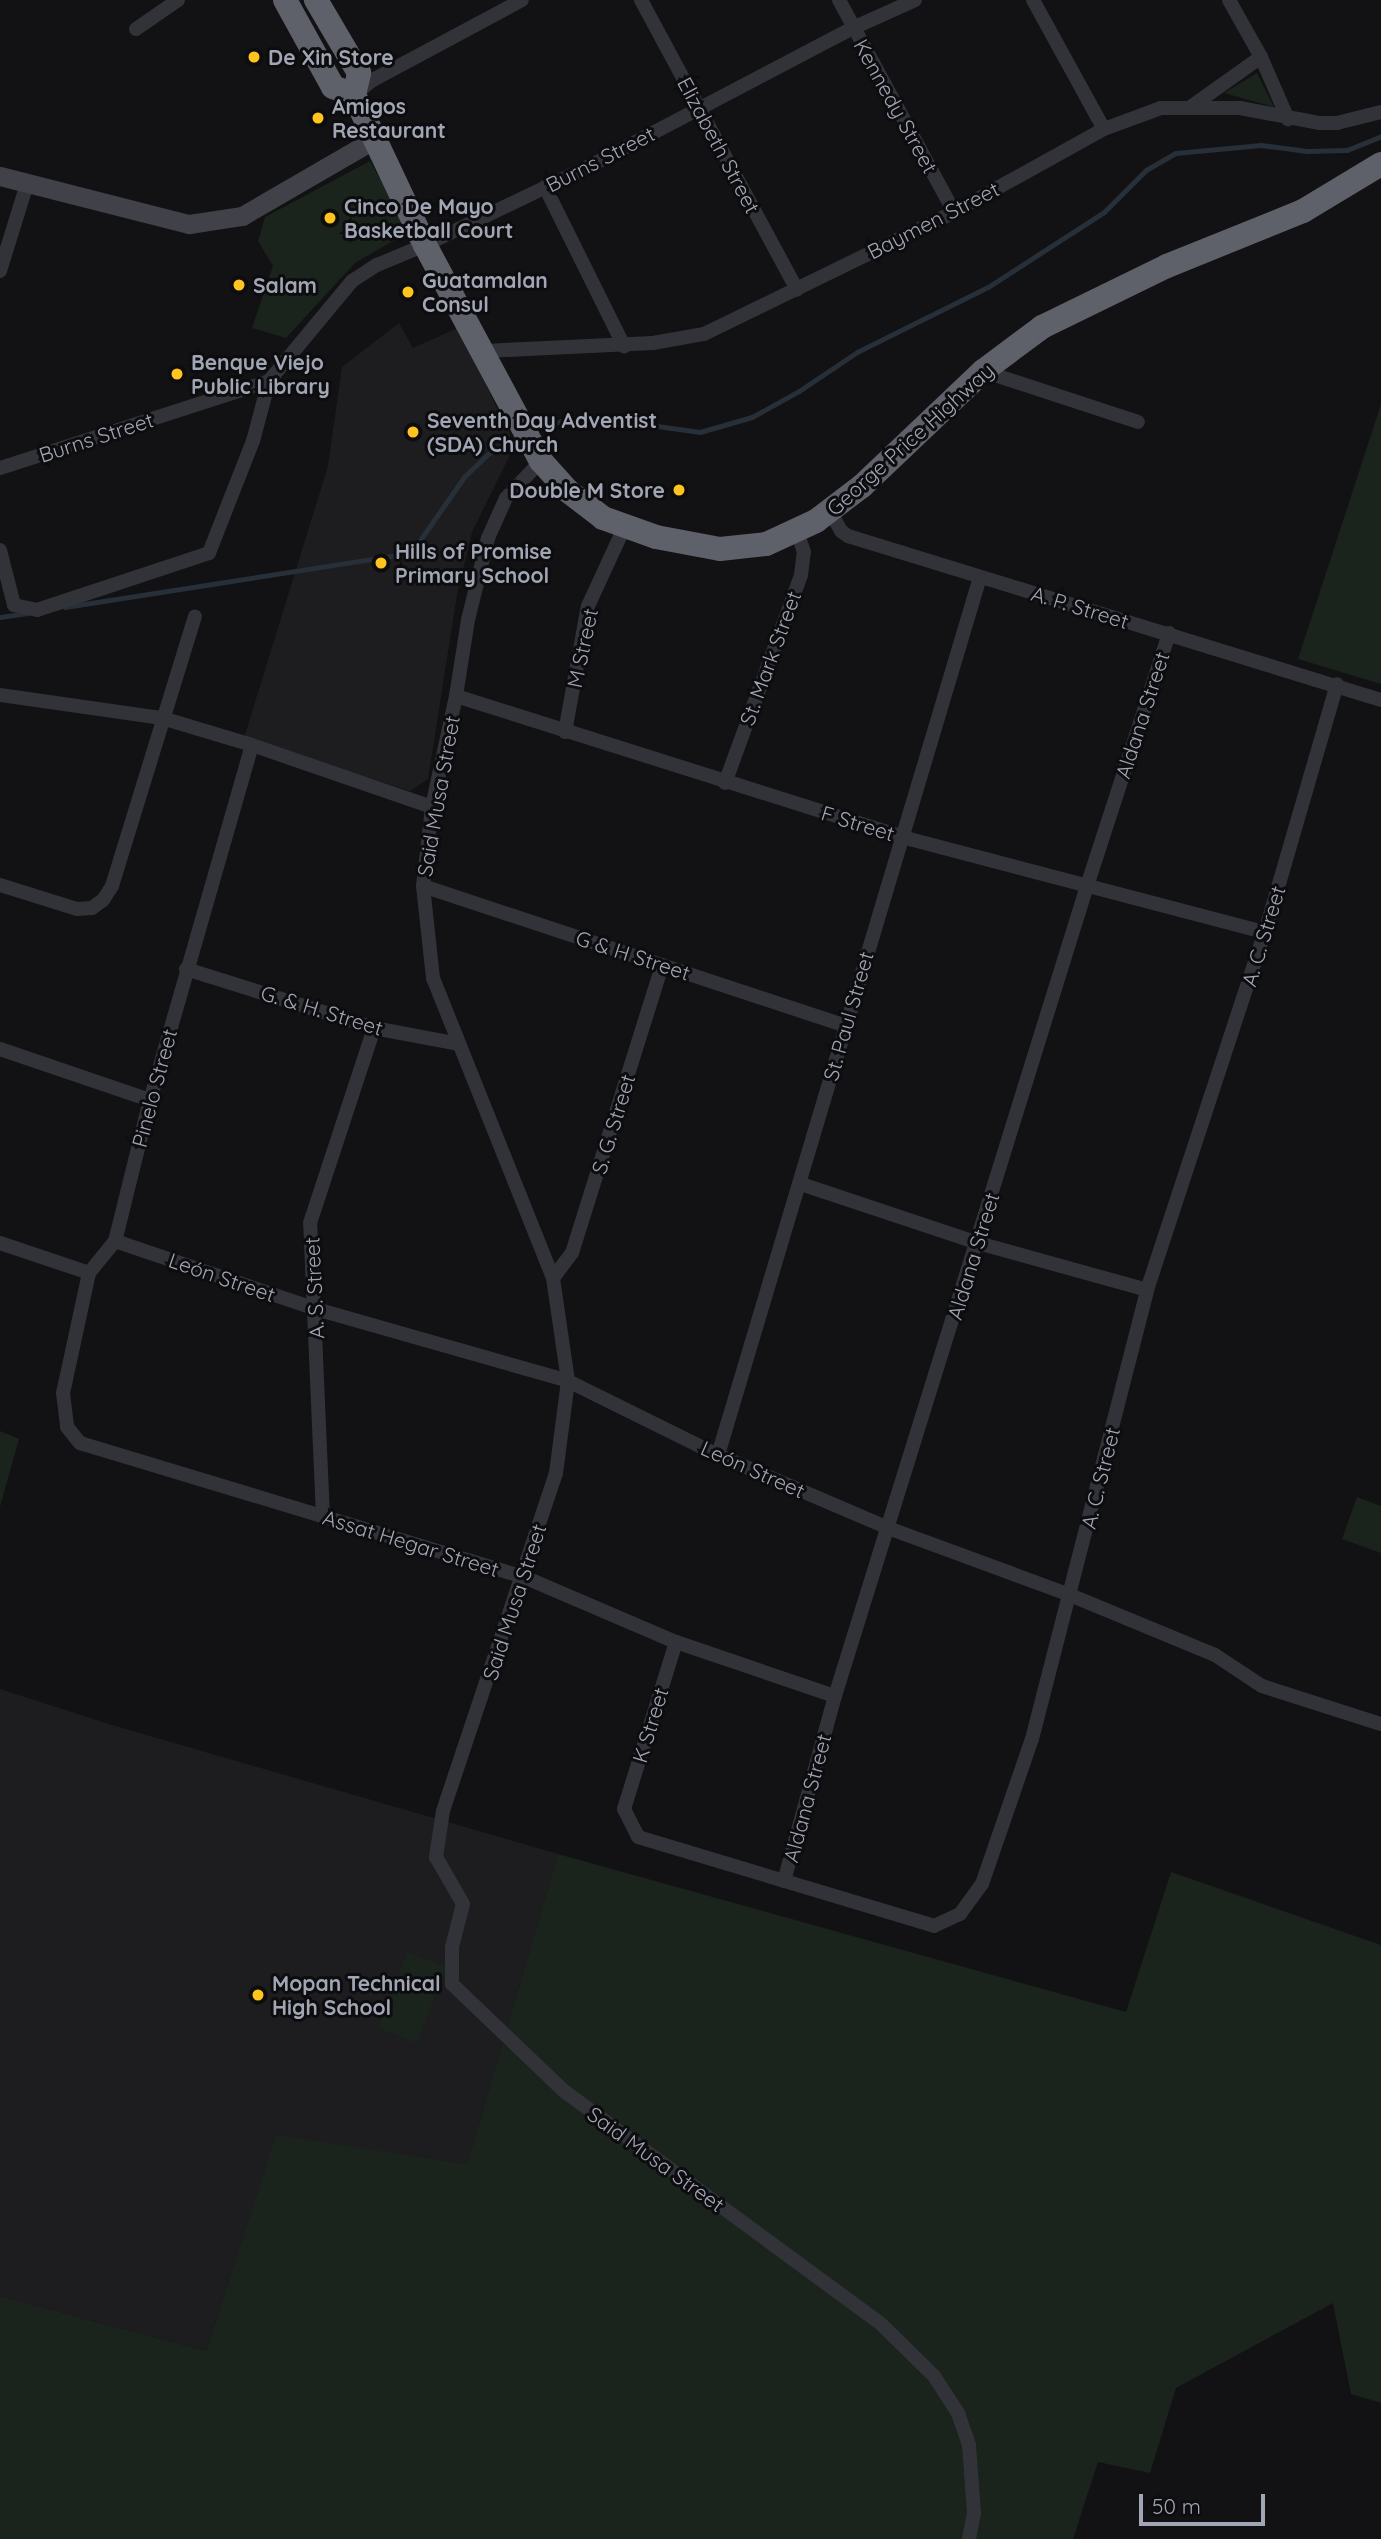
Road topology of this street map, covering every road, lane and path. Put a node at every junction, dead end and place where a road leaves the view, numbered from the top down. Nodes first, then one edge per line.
1 (177, 0) edge
2 (285, 0) edge
3 (316, 0) edge
4 (522, 0) edge
5 (641, 0) edge
6 (839, 0) edge
7 (915, 0) edge
8 (1033, 0) edge
9 (1229, 0) edge
10 (853, 28) junction
11 (136, 29) dead end
12 (1261, 57) junction
13 (354, 95) junction
14 (1192, 106) junction
15 (698, 109) junction
16 (1381, 112) edge
17 (1287, 119) junction
18 (1104, 129) junction
19 (375, 139) junction
20 (1381, 164) edge
21 (0, 176) edge
22 (27, 184) junction
23 (545, 187) junction
24 (954, 212) junction
25 (425, 245) junction
26 (0, 271) edge
27 (797, 289) junction
28 (624, 346) junction
29 (484, 351) junction
30 (983, 371) junction
31 (269, 381) junction
32 (1138, 422) dead end
33 (541, 461) junction
34 (0, 468) edge
35 (830, 512) junction
36 (624, 528) junction
37 (797, 532) junction
38 (0, 550) edge
39 (980, 577) junction
40 (195, 617) dead end
41 (1169, 633) junction
42 (1337, 684) junction
43 (0, 695) edge
44 (456, 696) junction
45 (1381, 700) edge
46 (162, 718) junction
47 (565, 732) junction
48 (252, 745) junction
49 (725, 783) junction
50 (432, 807) junction
51 (902, 837) junction
52 (0, 885) edge
53 (422, 886) junction
54 (1087, 886) junction
55 (1265, 932) junction
56 (662, 965) junction
57 (187, 969) junction
58 (844, 1026) junction
59 (374, 1028) junction
60 (459, 1044) junction
61 (0, 1049) edge
62 (150, 1100) junction
63 (801, 1184) junction
64 (115, 1241) junction
65 (978, 1243) junction
66 (0, 1244) edge
67 (89, 1273) junction
68 (553, 1278) junction
69 (1147, 1290) junction
70 (316, 1309) junction
71 (568, 1381) junction
72 (67, 1427) joint
73 (718, 1455) junction
74 (323, 1517) junction
75 (888, 1528) junction
76 (524, 1577) junction
77 (1070, 1595) junction
78 (676, 1642) junction
79 (835, 1696) junction
80 (1381, 1724) edge
81 (624, 1809) joint
82 (784, 1881) junction
83 (969, 2539) edge

1 - 11 street
2 - 13 highway
3 - 13 highway
4 - 13 street
5 - 15 street, Elizabeth Street
6 - 10 street, Kennedy Street
7 - 10 street, Burns Street
8 - 18 street
9 - 12 street
10 - 15 street, Burns Street
10 - 24 street, Kennedy Street
12 - 14 street
12 - 17 street
13 - 19 highway, George Price Highway
14 - 17 street, Baymen Street
14 - 18 street, Baymen Street
15 - 23 street, Burns Street
15 - 27 street, Elizabeth Street
16 - 17 street, Baymen Street
18 - 24 street, Baymen Street
19 - 22 street
19 - 25 highway, George Price Highway
20 - 30 highway, George Price Highway
21 - 22 street
22 - 26 street
23 - 25 street, Burns Street
23 - 28 street
24 - 27 street, Baymen Street
25 - 29 highway, George Price Highway
25 - 31 street, Burns Street
27 - 28 street, Baymen Street
28 - 29 street, Baymen Street
29 - 33 highway, George Price Highway
30 - 32 street
30 - 35 highway, George Price Highway
31 - 34 street, Burns Street
31 - 38 street
33 - 36 highway, George Price Highway
33 - 44 street, Said Musa Street
35 - 37 highway, George Price Highway
35 - 39 street, A. P. Street
36 - 37 highway, George Price Highway
36 - 47 street, M Street
37 - 49 street, St. Mark Street
39 - 41 street, A. P. Street
39 - 51 street, St. Paul Street
40 - 46 street
41 - 42 street, A. P. Street
41 - 54 street, Aldana Street
42 - 45 street, A. P. Street
42 - 55 street, A. C. Street
43 - 46 street
44 - 47 street, F Street
44 - 50 street, Said Musa Street
46 - 48 street
46 - 52 street
47 - 49 street, F Street
48 - 50 street
48 - 57 street, Pinelo Street
49 - 51 street, F Street
50 - 53 street, Said Musa Street
51 - 54 street, F Street
51 - 58 street, St. Paul Street
53 - 56 street, G & H Street
53 - 60 street, Said Musa Street
54 - 55 street, F Street
54 - 65 street, Aldana Street
55 - 69 street, A. C. Street
56 - 58 street, G & H Street
56 - 68 street, S. G. Street
57 - 59 street, G. & H. Street
57 - 62 street, Pinelo Street
58 - 63 street, St. Paul Street
59 - 60 street, G. & H. Street
59 - 70 street, A. S. Street
60 - 68 street, Said Musa Street
61 - 62 street
62 - 64 street, Pinelo Street
63 - 65 street
63 - 73 street, St. Paul Street
64 - 67 street, Pinelo Street
64 - 70 street, León Street
65 - 69 street
65 - 75 street, Aldana Street
66 - 67 street
67 - 72 street, Pinelo Street
68 - 71 street, Said Musa Street
69 - 77 street, A. C. Street
70 - 71 street, León Street
70 - 74 street, A. S. Street
71 - 73 street, León Street
71 - 76 street, Said Musa Street
72 - 74 street, Assat Hegar Street
73 - 75 street, León Street
74 - 76 street, Assat Hegar Street
75 - 77 street, León Street
75 - 79 street, Aldana Street
76 - 78 street, Assat Hegar Street
76 - 83 street, Said Musa Street
77 - 80 street, León Street
77 - 82 street, A. C. Street
78 - 79 street, Assat Hegar Street
78 - 81 street, K Street
79 - 82 street, Aldana Street
81 - 82 street, A. C. Street

